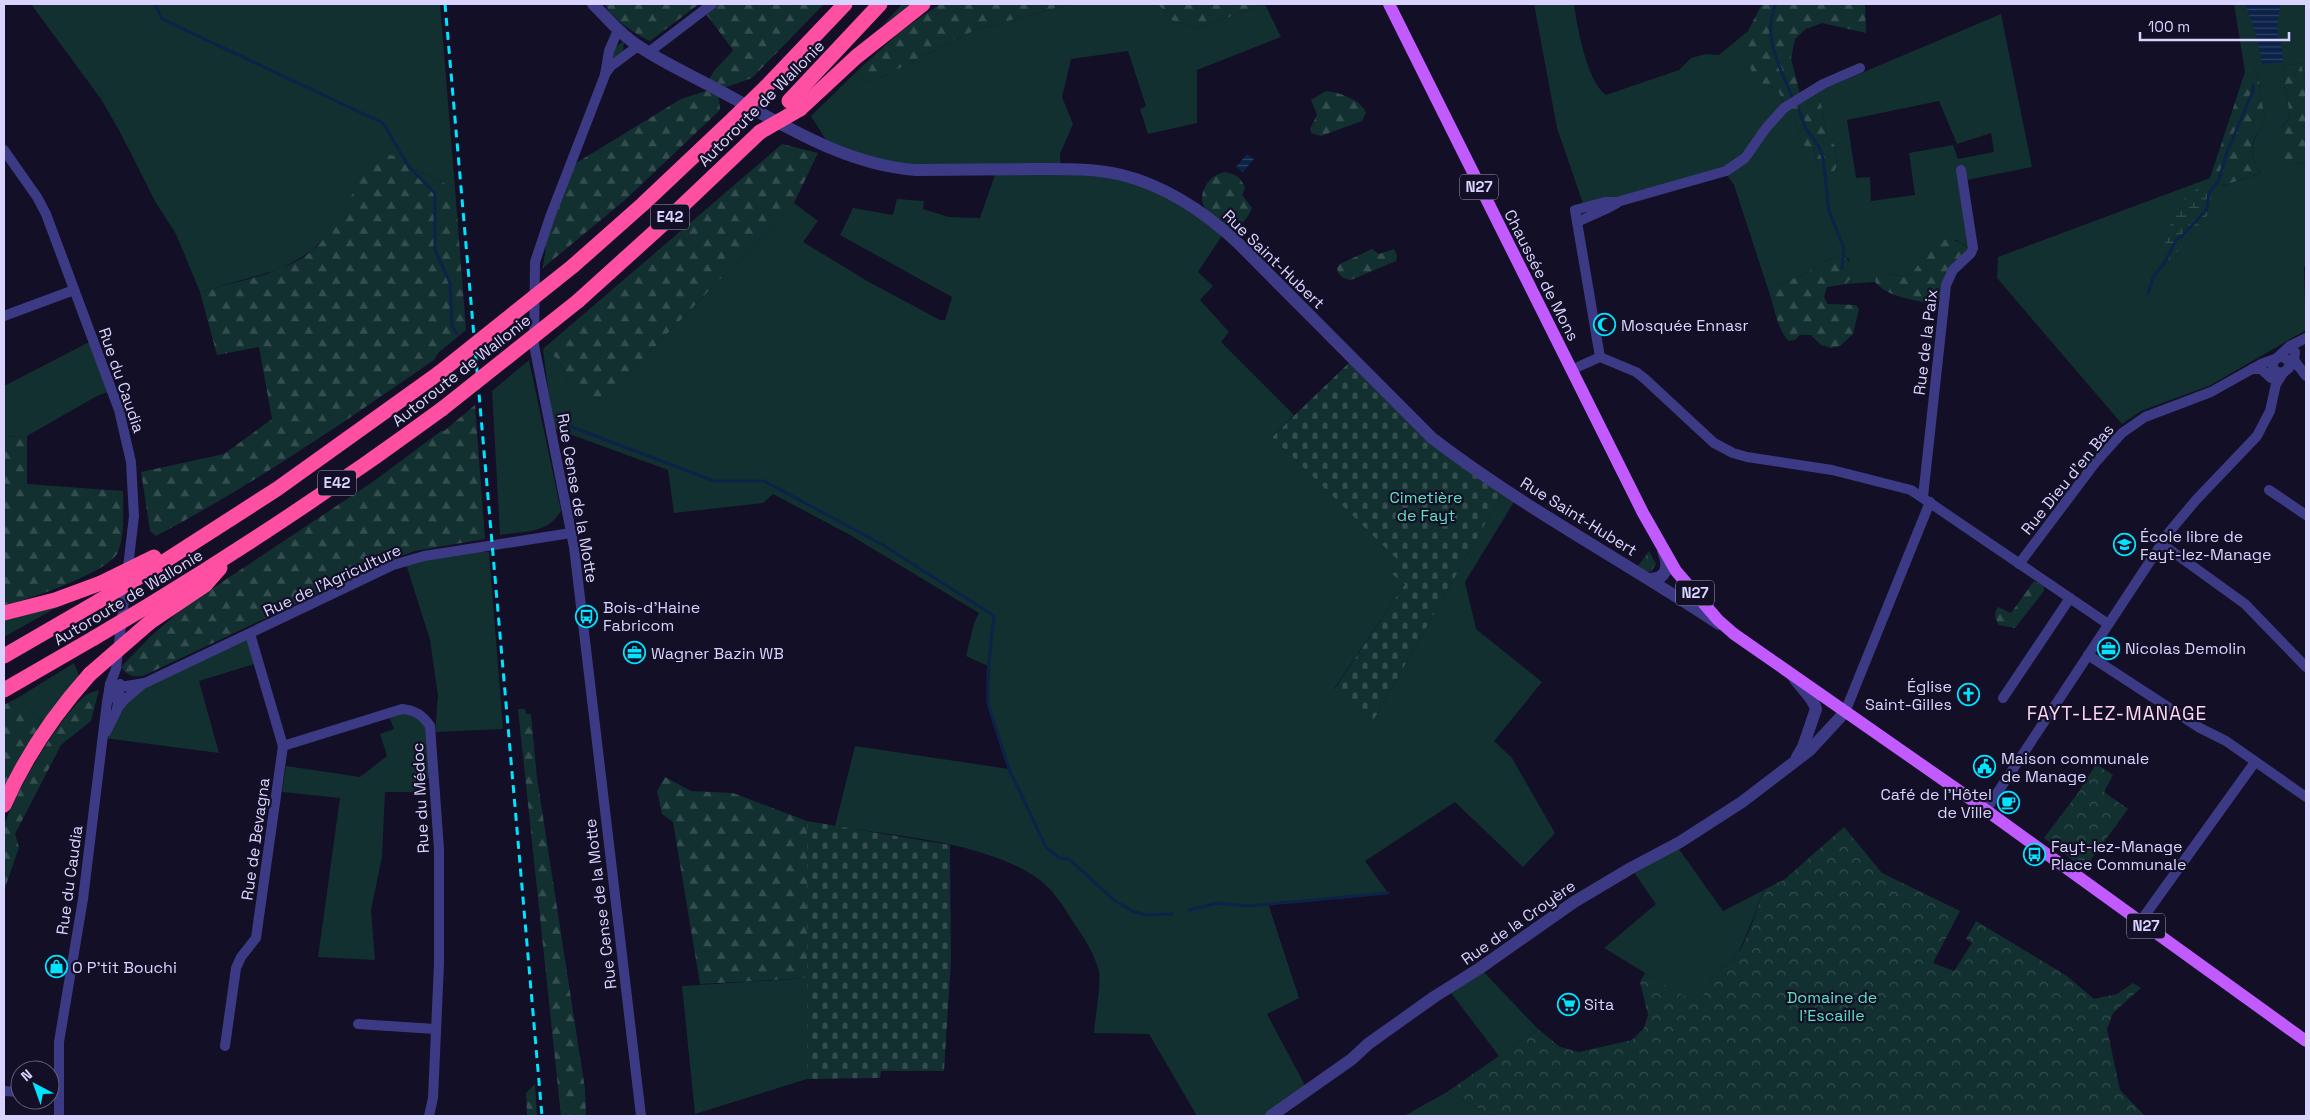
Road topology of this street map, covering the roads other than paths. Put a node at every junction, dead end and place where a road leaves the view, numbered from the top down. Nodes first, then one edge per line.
1 (593, 4) edge
2 (712, 4) edge
3 (845, 4) edge
4 (880, 4) edge
5 (923, 4) edge
6 (1389, 4) edge
7 (618, 30) junction
8 (644, 49) junction
9 (1860, 68) dead end
10 (604, 75) junction
11 (795, 105) junction
12 (4, 150) edge
13 (1961, 170) dead end
14 (74, 290) junction
15 (4, 316) edge
16 (2304, 339) edge
17 (1600, 357) junction
18 (2284, 365) junction
19 (2252, 369) junction
20 (1571, 370) junction
21 (2306, 375) edge
22 (2269, 490) dead end
23 (1926, 500) junction
24 (2306, 515) edge
25 (572, 533) junction
26 (1658, 542) junction
27 (2162, 544) junction
28 (230, 555) junction
29 (159, 560) junction
30 (2020, 564) junction
31 (1655, 578) junction
32 (1686, 584) junction
33 (1678, 597) junction
34 (2070, 598) junction
35 (4, 614) edge
36 (2108, 624) junction
37 (250, 634) junction
38 (1734, 634) junction
39 (2088, 655) junction
40 (4, 656) edge
41 (2306, 667) edge
42 (118, 672) junction
43 (1793, 676) junction
44 (140, 684) junction
45 (4, 690) edge
46 (118, 691) junction
47 (2003, 698) dead end
48 (1845, 712) junction
49 (104, 738) junction
50 (283, 746) junction
51 (2255, 762) junction
52 (1790, 767) junction
53 (2306, 797) edge
54 (4, 805) edge
55 (1986, 810) junction
56 (2140, 922) junction
57 (358, 1024) dead end
58 (435, 1029) junction
59 (2306, 1041) edge
60 (225, 1046) dead end
61 (58, 1060) edge
62 (429, 1116) edge
63 (641, 1116) edge
64 (1272, 1116) edge

1 - 7 street, Rue Saint-Hubert
2 - 8 street, Rue Cense de la Motte
3 - 29 highway, Autoroute de Wallonie / E42, bridge
4 - 11 highway, Autoroute de Wallonie / E42
5 - 11 highway
6 - 20 main road, Chaussée de Mons / N27
7 - 8 street, Rue Saint-Hubert
7 - 10 street, Rue Cense de la Motte
8 - 10 street, Rue Cense de la Motte
8 - 31 street, Rue Saint-Hubert
9 - 17 street
10 - 25 street, Rue Cense de la Motte
11 - 28 highway, Autoroute de Wallonie / E42, bridge
12 - 14 street, Rue du Caudia
13 - 23 street, Rue de la Paix
14 - 15 street
14 - 42 street, Rue du Caudia
16 - 18 street
16 - 18 street
17 - 20 street
17 - 23 street
18 - 19 street
18 - 19 street
18 - 21 street
18 - 27 street
19 - 30 street, Rue Dieu d'en Bas
20 - 26 main road, Chaussée de Mons / N27
22 - 24 street
23 - 30 street
23 - 48 street, Rue de la Paix
25 - 37 street, Rue de l'Agriculture
25 - 63 street, Rue Cense de la Motte
26 - 31 street
26 - 32 main road, N27
27 - 36 street
27 - 41 street
28 - 45 highway, Autoroute de Wallonie / E42, bridge
28 - 54 highway, bridge
29 - 35 highway, bridge
29 - 40 highway, Autoroute de Wallonie / E42, bridge
30 - 34 street
31 - 32 street
31 - 33 street, Rue Saint-Hubert
32 - 33 street
32 - 38 main road, N27
33 - 38 street, Rue Saint-Hubert
34 - 36 street
34 - 47 street
36 - 39 street
37 - 44 street, Rue de l'Agriculture
37 - 50 street, Rue de Bevagna
38 - 43 main road, N27
39 - 51 street
39 - 55 street
42 - 44 street
42 - 46 street, Rue du Caudia
43 - 48 main road, N27
43 - 52 street, Rue de la Croyère
44 - 46 street, Rue de l'Agriculture
46 - 49 street, Rue du Caudia
46 - 49 street, Rue du Caudia
48 - 52 street, Rue de la Croyère
48 - 55 main road, N27
49 - 61 street, Rue du Caudia
50 - 58 street, Rue du Médoc
50 - 60 street, Rue de Bevagna
51 - 53 street
51 - 56 street
52 - 64 street, Rue de la Croyère
55 - 56 main road, N27
56 - 59 main road, N27
57 - 58 street
58 - 62 street, Rue du Médoc

